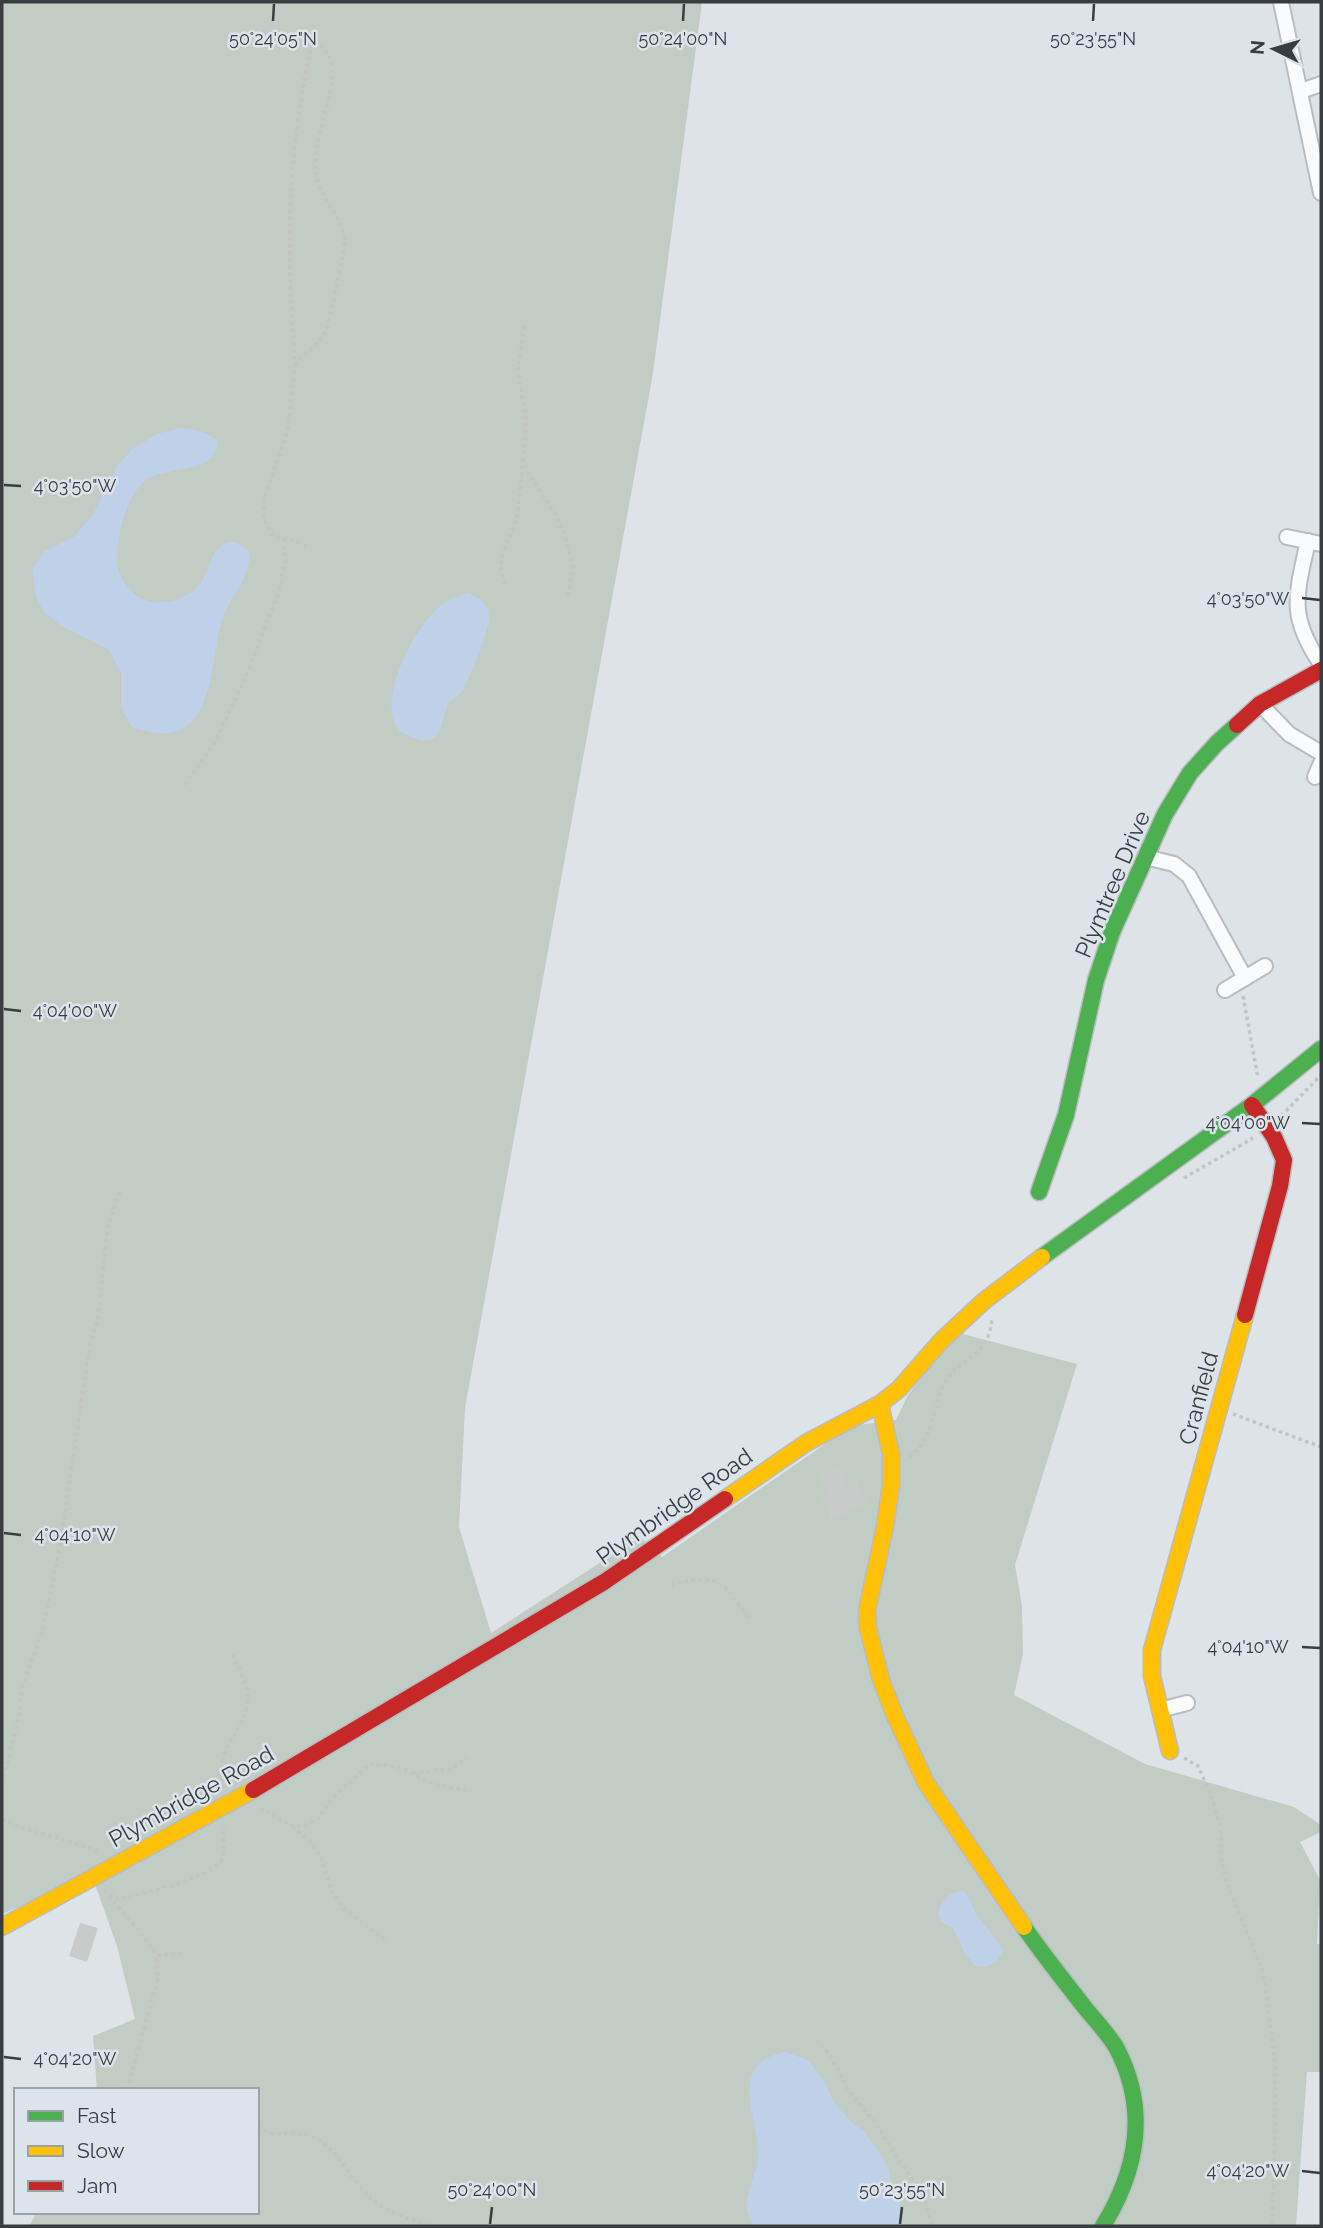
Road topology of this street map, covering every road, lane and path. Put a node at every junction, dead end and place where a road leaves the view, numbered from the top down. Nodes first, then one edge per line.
1 (1281, 2) edge
2 (304, 32) dead end
3 (313, 39) junction
4 (1321, 84) edge
5 (1301, 90) junction
6 (1321, 193) edge
7 (524, 326) dead end
8 (295, 364) junction
9 (523, 460) junction
10 (1287, 537) dead end
11 (284, 539) junction
12 (1315, 543) edge
13 (309, 547) dead end
14 (505, 584) dead end
15 (567, 599) dead end
16 (1321, 664) edge
17 (1321, 670) edge
18 (1260, 704) junction
19 (1321, 753) edge
20 (1321, 763) edge
21 (1315, 777) dead end
22 (185, 785) dead end
23 (1145, 857) junction
24 (1265, 966) dead end
25 (1245, 978) junction
26 (1225, 990) dead end
27 (1247, 1017) dead end
28 (1321, 1049) edge
29 (1321, 1075) edge
30 (1257, 1101) junction
31 (1268, 1129) junction
32 (121, 1189) dead end
33 (1039, 1192) dead end
34 (984, 1301) junction
35 (880, 1404) junction
36 (1218, 1408) junction
37 (1321, 1447) edge
38 (891, 1465) junction
39 (671, 1585) dead end
40 (749, 1619) dead end
41 (1187, 1703) dead end
42 (1160, 1710) junction
43 (1170, 1751) joint
44 (467, 1758) dead end
45 (412, 1773) dead end
46 (2, 1784) edge
47 (2, 1819) edge
48 (227, 1822) dead end
49 (293, 1826) dead end
50 (102, 1857) dead end
51 (92, 1876) junction
52 (106, 1891) junction
53 (2, 1927) edge
54 (388, 1942) dead end
55 (185, 1954) dead end
56 (156, 1955) junction
57 (816, 2040) dead end
58 (128, 2088) edge
59 (259, 2129) edge
60 (434, 2226) edge
61 (932, 2226) edge
62 (1103, 2226) edge
63 (1272, 2226) edge

1 - 5 street
2 - 3 path
3 - 8 path
3 - 8 path
4 - 5 street
5 - 6 street
7 - 9 path
8 - 11 path
9 - 14 path
9 - 15 path
10 - 12 street
11 - 13 path
11 - 22 path
12 - 16 street
17 - 18 street, Plymtree Drive
18 - 19 street
18 - 23 street, Plymtree Drive
20 - 21 street
23 - 25 street
23 - 33 street, Plymtree Drive
24 - 25 street
25 - 26 street
27 - 30 path
28 - 30 street, Plymbridge Road
29 - 31 path
30 - 31 street, Cranfield
30 - 34 street, Plymbridge Road
31 - 36 street, Cranfield
32 - 46 path
34 - 35 street, Plymbridge Road
34 - 38 path
35 - 38 street
35 - 51 street, Plymbridge Road
36 - 37 path
36 - 42 street, Cranfield
38 - 62 street
39 - 40 path
41 - 42 street
42 - 43 street, Cranfield
43 - 63 path
44 - 45 path
47 - 50 path
48 - 52 path
49 - 54 path
51 - 52 path
51 - 53 street, Plymbridge Road
52 - 56 path
55 - 56 path
56 - 58 path
57 - 61 path
59 - 60 path

